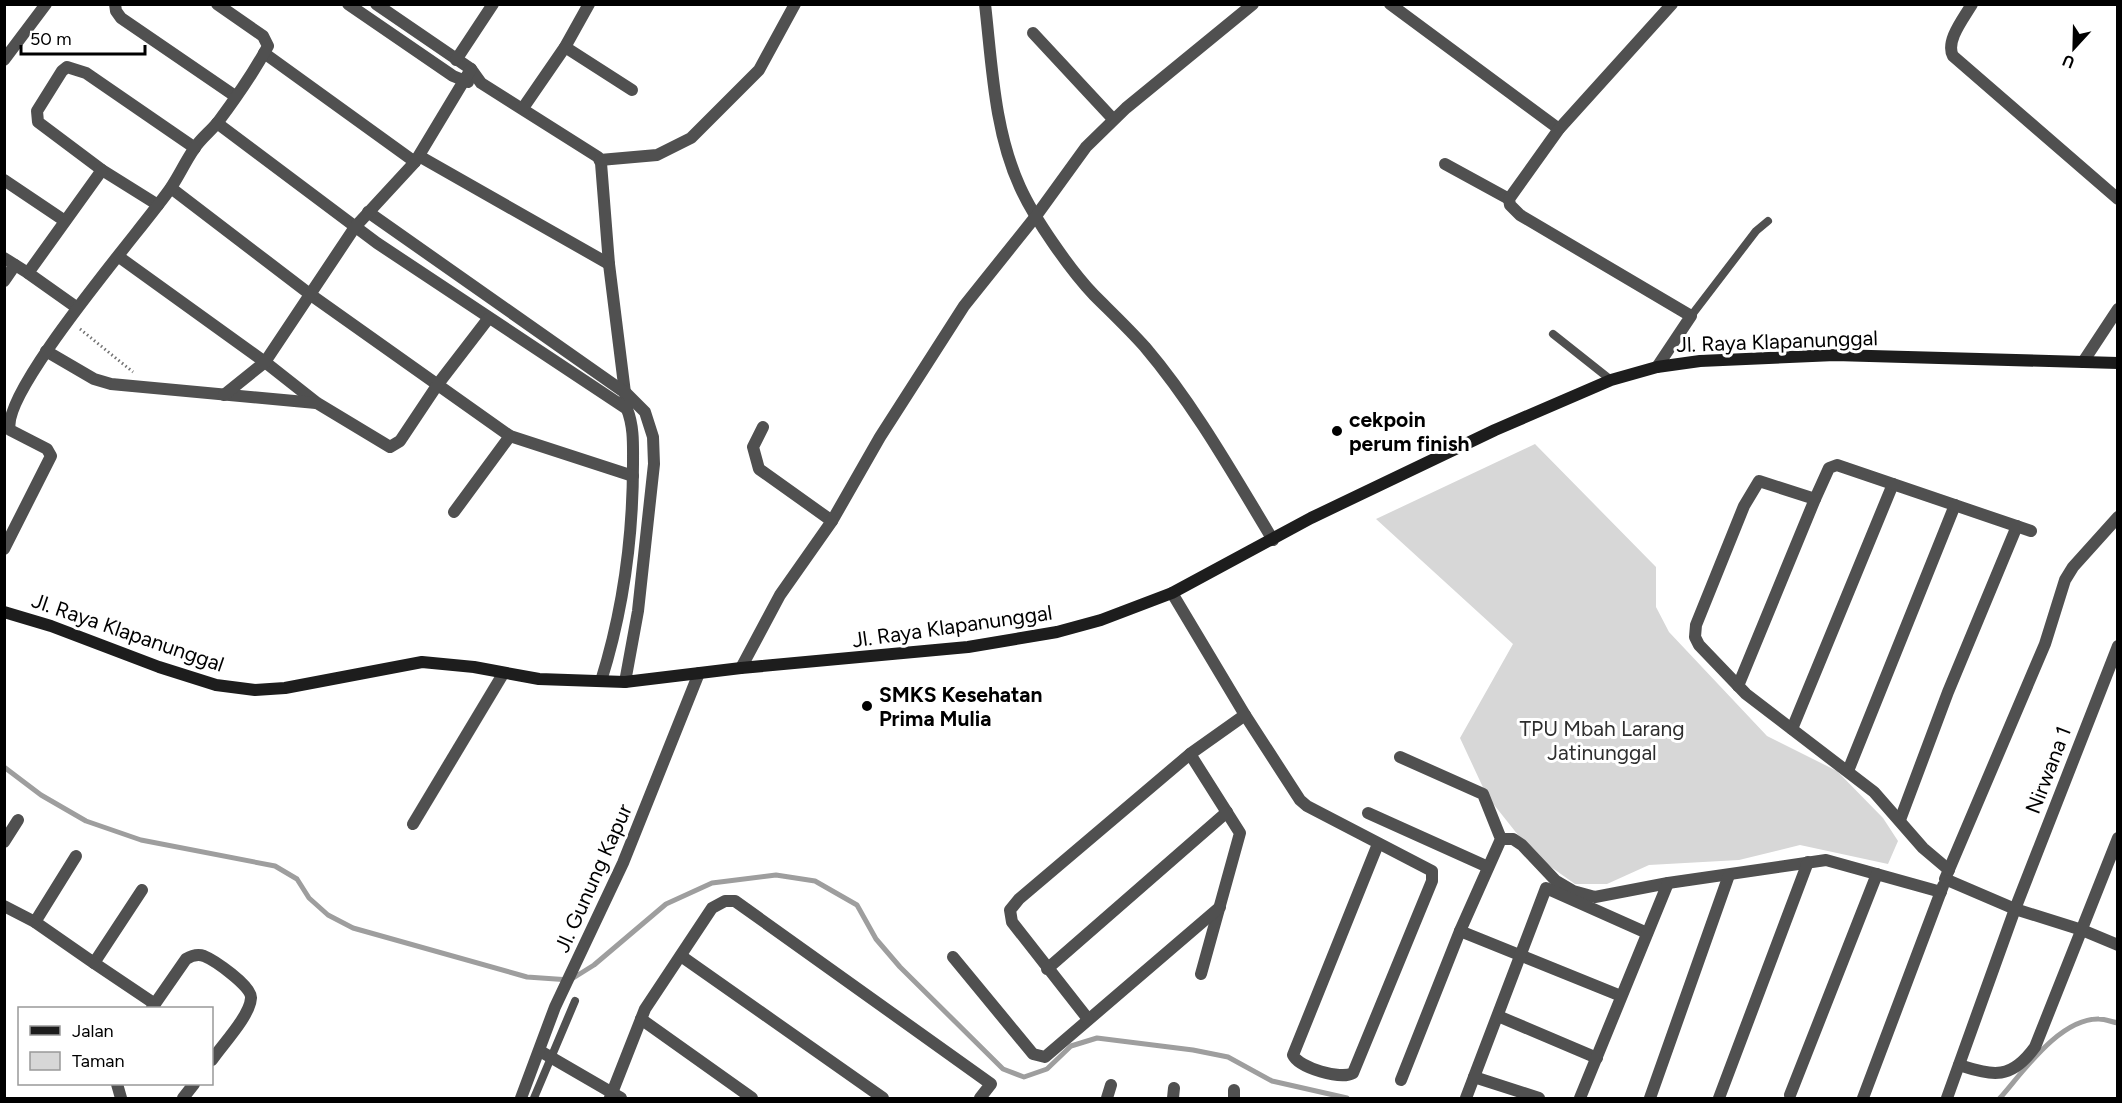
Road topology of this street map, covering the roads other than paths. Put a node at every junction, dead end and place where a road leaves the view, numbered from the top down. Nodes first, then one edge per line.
1 (115, 4) edge
2 (217, 4) edge
3 (348, 4) edge
4 (493, 4) edge
5 (588, 4) edge
6 (795, 4) edge
7 (985, 4) edge
8 (1253, 4) edge
9 (1390, 4) edge
10 (1672, 4) edge
11 (1972, 4) edge
12 (376, 5) edge
13 (39, 7) edge
14 (1033, 33) dead end
15 (565, 46) junction
16 (264, 53) junction
17 (4, 60) edge
18 (456, 60) junction
19 (471, 69) junction
20 (462, 81) junction
21 (481, 83) junction
22 (632, 90) dead end
23 (235, 96) junction
24 (523, 108) junction
25 (1113, 119) junction
26 (217, 123) junction
27 (1559, 129) junction
28 (195, 148) junction
29 (417, 159) junction
30 (600, 160) junction
31 (1445, 164) dead end
32 (102, 170) junction
33 (4, 180) edge
34 (171, 188) junction
35 (1509, 199) junction
36 (2118, 200) edge
37 (158, 205) junction
38 (368, 212) junction
39 (1036, 216) junction
40 (65, 221) junction
41 (1768, 221) dead end
42 (355, 227) junction
43 (119, 257) junction
44 (10, 262) edge
45 (609, 264) junction
46 (28, 273) junction
47 (4, 282) edge
48 (312, 295) junction
49 (76, 307) junction
50 (2118, 309) edge
51 (1691, 316) junction
52 (488, 319) junction
53 (1553, 334) dead end
54 (46, 351) junction
55 (265, 362) junction
56 (2083, 362) junction
57 (2118, 363) edge
58 (1657, 367) junction
59 (1611, 380) junction
60 (438, 384) junction
61 (627, 394) junction
62 (224, 395) junction
63 (317, 403) junction
64 (627, 410) junction
65 (763, 427) dead end
66 (510, 436) junction
67 (633, 476) junction
68 (1893, 484) junction
69 (1815, 499) junction
70 (1955, 505) junction
71 (454, 512) dead end
72 (2118, 517) edge
73 (832, 521) junction
74 (2017, 526) junction
75 (2031, 531) dead end
76 (1273, 540) junction
77 (4, 549) edge
78 (1172, 593) junction
79 (4, 612) edge
80 (2118, 646) edge
81 (741, 668) junction
82 (699, 673) junction
83 (503, 674) junction
84 (601, 681) junction
85 (625, 682) junction
86 (1738, 686) junction
87 (1245, 715) junction
88 (1792, 729) junction
89 (1190, 754) junction
90 (1400, 757) dead end
91 (1848, 771) junction
92 (1227, 812) junction
93 (1368, 813) dead end
94 (18, 820) dead end
95 (1900, 820) junction
96 (413, 824) dead end
97 (1501, 838) junction
98 (2118, 838) edge
99 (4, 842) edge
100 (1378, 844) junction
101 (76, 856) dead end
102 (1808, 862) junction
103 (1488, 867) junction
104 (1877, 874) junction
105 (1947, 874) junction
106 (1729, 876) junction
107 (1549, 883) junction
108 (1668, 883) junction
109 (142, 890) dead end
110 (1941, 892) junction
111 (4, 906) edge
112 (1220, 907) junction
113 (2015, 909) junction
114 (35, 922) junction
115 (2082, 930) junction
116 (1460, 931) junction
117 (1647, 933) junction
118 (2118, 945) edge
119 (1522, 954) junction
120 (681, 956) junction
121 (953, 957) dead end
122 (94, 963) junction
123 (1047, 969) junction
124 (1201, 974) dead end
125 (1621, 996) junction
126 (575, 1001) dead end
127 (153, 1006) edge
128 (1498, 1016) junction
129 (641, 1019) junction
130 (1089, 1019) junction
131 (540, 1051) junction
132 (552, 1058) junction
133 (1597, 1058) junction
134 (213, 1059) edge
135 (1959, 1065) junction
136 (1474, 1077) junction
137 (1401, 1080) dead end
138 (193, 1085) edge
139 (1111, 1085) dead end
140 (615, 1097) edge
141 (1792, 1097) edge
142 (183, 1098) edge
143 (521, 1098) edge
144 (534, 1098) edge
145 (752, 1098) edge
146 (883, 1098) edge
147 (980, 1098) edge
148 (1107, 1098) edge
149 (1466, 1098) edge
150 (1539, 1098) edge
151 (1580, 1098) edge
152 (1650, 1098) edge
153 (1719, 1098) edge
154 (1863, 1098) edge
155 (1947, 1098) edge

1 - 23 street
2 - 16 street
3 - 20 street
4 - 18 street
5 - 15 street
6 - 30 street
7 - 39 street
8 - 25 street
9 - 27 street
10 - 27 street
11 - 36 street
12 - 18 street
13 - 17 street
14 - 25 street
15 - 22 street
15 - 24 street
16 - 23 street
16 - 29 street
18 - 19 street
19 - 20 street
19 - 21 street
20 - 21 street
20 - 29 street
21 - 24 street
23 - 26 street
24 - 30 street
25 - 39 street
26 - 28 street
26 - 42 street
27 - 35 street
28 - 32 street
28 - 34 street
29 - 38 street
29 - 45 street
30 - 45 street
31 - 35 street
32 - 37 street
32 - 40 street
33 - 40 street
34 - 37 street
34 - 48 street
35 - 51 street
37 - 43 street
38 - 42 street
38 - 61 street
39 - 73 street
39 - 76 street
40 - 46 street
41 - 51 lane
42 - 48 street
42 - 52 street
43 - 49 street
43 - 55 street
44 - 46 street
44 - 47 street
45 - 61 street
46 - 49 street
48 - 55 street
48 - 60 street
49 - 54 street
50 - 56 street
51 - 58 street
52 - 60 street
52 - 64 street
53 - 59 lane
54 - 62 street
54 - 77 street
55 - 62 street
55 - 63 street
56 - 57 street, Jl. Raya Klapanunggal
56 - 58 street, Jl. Raya Klapanunggal
58 - 59 street, Jl. Raya Klapanunggal
59 - 76 street, Jl. Raya Klapanunggal
60 - 63 street
60 - 66 street
61 - 64 street
61 - 85 street
62 - 63 street
64 - 67 street
65 - 73 street
66 - 67 street
66 - 71 street
67 - 84 street
68 - 69 street
68 - 70 street
68 - 88 street
69 - 86 street
69 - 86 street
70 - 74 street
70 - 91 street
72 - 105 street
73 - 81 street
74 - 75 street
74 - 95 street
76 - 78 street, Jl. Raya Klapanunggal
78 - 81 street, Jl. Raya Klapanunggal
78 - 87 street
79 - 83 street, Jl. Raya Klapanunggal
80 - 113 street, Nirwana 1
81 - 82 street, Jl. Raya Klapanunggal
82 - 85 street, Jl. Raya Klapanunggal
82 - 131 street, Jl. Gunung Kapur
83 - 84 street, Jl. Raya Klapanunggal
83 - 96 street
84 - 85 street, Jl. Raya Klapanunggal
86 - 88 street
87 - 89 street
87 - 100 street
88 - 91 street
89 - 92 street
89 - 123 street
90 - 97 street
91 - 95 street
92 - 112 street
92 - 123 street
93 - 103 street
94 - 99 street
95 - 105 street
97 - 103 street
97 - 107 street
98 - 115 street
100 - 100 street
101 - 114 street
102 - 104 street
102 - 106 street
102 - 153 street
103 - 116 street
104 - 110 street
104 - 141 street
105 - 110 street
105 - 113 street
106 - 108 street
106 - 152 street
107 - 108 street
107 - 117 street
107 - 119 street
108 - 117 street
109 - 122 street
110 - 154 street
111 - 114 street
112 - 124 street
112 - 130 street
113 - 115 street
113 - 135 street, Nirwana 1
114 - 122 street
115 - 118 street
115 - 135 street
116 - 119 street
116 - 137 street
117 - 125 street
119 - 125 street
119 - 128 street
120 - 129 street
120 - 146 street
120 - 147 street
121 - 130 street
122 - 127 street
123 - 130 street
125 - 133 street
126 - 132 lane
127 - 134 street
128 - 133 street
128 - 136 street
129 - 140 street
129 - 145 street
131 - 132 street
131 - 143 street, Jl. Gunung Kapur
132 - 140 street
132 - 144 lane
133 - 151 street
135 - 155 street, Nirwana 1
136 - 149 street
136 - 150 street
138 - 142 street
139 - 148 street

